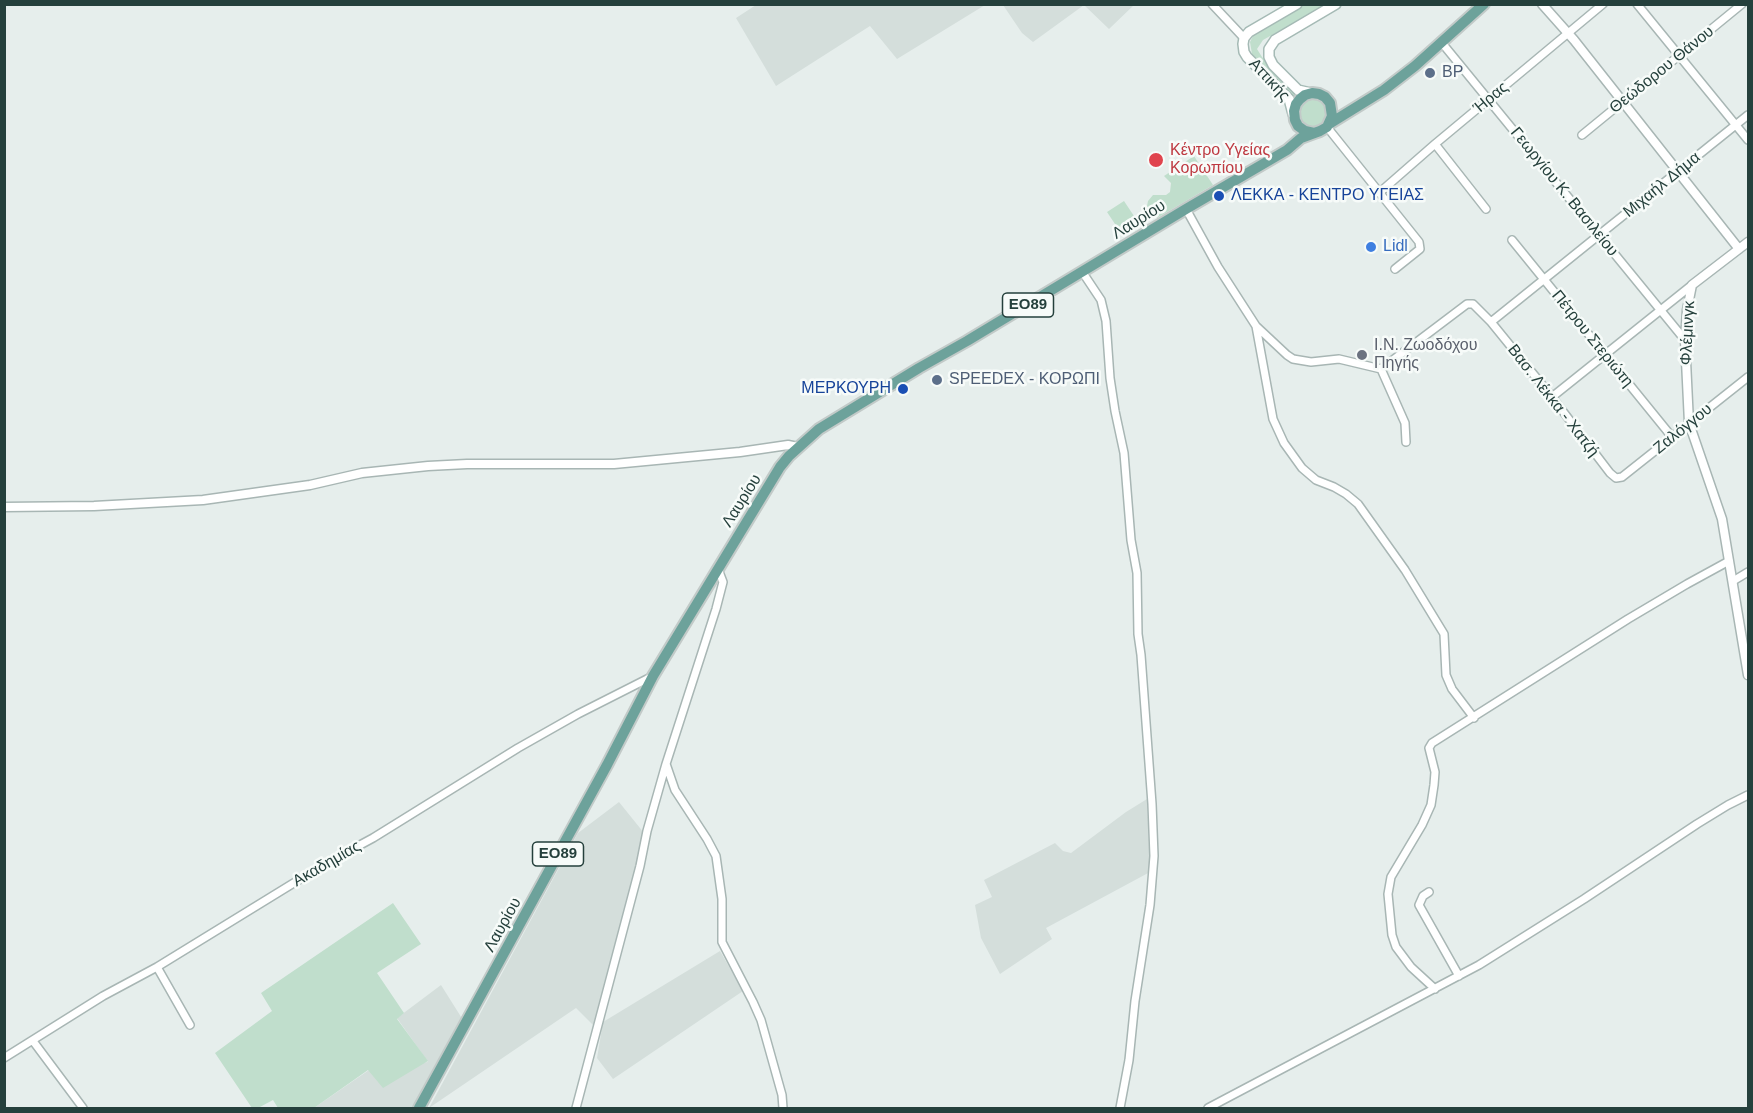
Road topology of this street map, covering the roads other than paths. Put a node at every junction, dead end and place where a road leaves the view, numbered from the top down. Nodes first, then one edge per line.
1 (1212, 4) edge
2 (1297, 4) edge
3 (1336, 4) edge
4 (1484, 4) edge
5 (1542, 4) edge
6 (1604, 4) edge
7 (1637, 4) edge
8 (1742, 4) edge
9 (1568, 33) junction
10 (1244, 38) junction
11 (1442, 43) junction
12 (1679, 56) junction
13 (1312, 93) junction
14 (1328, 100) junction
15 (1489, 100) junction
16 (1623, 102) junction
17 (1354, 109) junction
18 (1749, 115) edge
19 (1295, 119) junction
20 (1736, 124) junction
21 (1325, 127) junction
22 (1582, 135) dead end
23 (1749, 140) edge
24 (1435, 144) junction
25 (1281, 154) junction
26 (1678, 172) junction
27 (1379, 193) junction
28 (1186, 209) junction
29 (1486, 209) dead end
30 (1599, 235) junction
31 (1512, 240) dead end
32 (1749, 242) edge
33 (1739, 249) junction
34 (1395, 269) dead end
35 (1083, 273) junction
36 (1545, 280) junction
37 (1692, 285) junction
38 (1661, 311) junction
39 (1491, 322) junction
40 (1256, 326) junction
41 (1685, 340) junction
42 (1606, 355) junction
43 (1381, 369) junction
44 (1749, 377) edge
45 (1552, 397) junction
46 (1689, 423) junction
47 (1672, 437) junction
48 (1406, 442) dead end
49 (798, 447) junction
50 (1617, 478) joint
51 (4, 507) edge
52 (1729, 561) junction
53 (718, 568) junction
54 (1749, 572) edge
55 (1733, 581) junction
56 (1749, 675) edge
57 (653, 676) junction
58 (1474, 718) junction
59 (666, 765) junction
60 (1749, 795) edge
61 (1429, 892) dead end
62 (157, 967) junction
63 (1459, 976) junction
64 (1435, 989) junction
65 (190, 1025) dead end
66 (33, 1041) junction
67 (4, 1058) edge
68 (83, 1108) edge
69 (419, 1108) edge
70 (576, 1108) edge
71 (783, 1108) edge
72 (1120, 1108) edge
73 (1208, 1108) edge

1 - 10 street
2 - 10 main road, Αττικής
3 - 13 main road, Αττικής
4 - 11 main road, ΕΟ89
5 - 9 street
6 - 9 street, Ήρας
7 - 12 street
8 - 12 street, Θεώδορου Θάνου
9 - 15 street, Ήρας
9 - 16 street
10 - 19 main road, Αττικής
11 - 15 street, Γεωργίου Κ. Βασιλείου
11 - 17 main road, ΕΟ89
12 - 16 street, Θεώδορου Θάνου
12 - 20 street
13 - 14 main road
13 - 19 main road
14 - 17 main road
14 - 21 main road
15 - 24 street, Ήρας
15 - 30 street, Γεωργίου Κ. Βασιλείου
16 - 22 street, Θεώδορου Θάνου
16 - 26 street
17 - 21 main road, ΕΟ89
18 - 20 street, Μιχαήλ Δήμα
19 - 21 main road
19 - 25 main road
20 - 23 street
20 - 26 street, Μιχαήλ Δήμα
21 - 25 main road, Λαυρίου / ΕΟ89
21 - 27 street
24 - 27 street, Ήρας
24 - 29 street
25 - 28 main road, Λαυρίου / ΕΟ89
26 - 30 street, Μιχαήλ Δήμα
26 - 33 street
27 - 34 street
28 - 35 main road, Λαυρίου / ΕΟ89
28 - 40 street
30 - 36 street, Μιχαήλ Δήμα
30 - 38 street, Γεωργίου Κ. Βασιλείου
31 - 36 street, Πέτρου Στεριώτη
32 - 33 street, Φλέμινγκ
33 - 37 street, Φλέμινγκ
35 - 49 main road, Λαυρίου / ΕΟ89
35 - 72 street
36 - 39 street, Μιχαήλ Δήμα
36 - 42 street, Πέτρου Στεριώτη
37 - 38 street
37 - 41 street, Φλέμινγκ
38 - 41 street, Γεωργίου Κ. Βασιλείου
38 - 42 street
39 - 43 street, Βασ. Λέκκα - Χατζή
39 - 45 street, Βασ. Λέκκα - Χατζή
40 - 43 street
40 - 58 street
41 - 46 street, Φλέμινγκ
42 - 45 street
42 - 47 street, Πέτρου Στεριώτη
43 - 48 street
44 - 46 street, Ζαλόγγου
45 - 50 street, Βασ. Λέκκα - Χατζή
46 - 47 street, Ζαλόγγου
46 - 52 street, Φλέμινγκ
47 - 50 street, Ζαλόγγου
49 - 51 street
49 - 53 main road, Λαυρίου / ΕΟ89
52 - 55 street, Φλέμινγκ
52 - 58 street
53 - 57 main road, Λαυρίου / ΕΟ89
53 - 59 street
54 - 55 street
55 - 56 street, Φλέμινγκ
57 - 62 street, Ακαδημίας
57 - 69 main road, Λαυρίου / ΕΟ89
58 - 64 street
59 - 70 street
59 - 71 street
60 - 63 street
61 - 63 street
62 - 65 street
62 - 66 street, Ακαδημίας
63 - 64 street
64 - 73 street
66 - 67 street, Ακαδημίας
66 - 68 street

